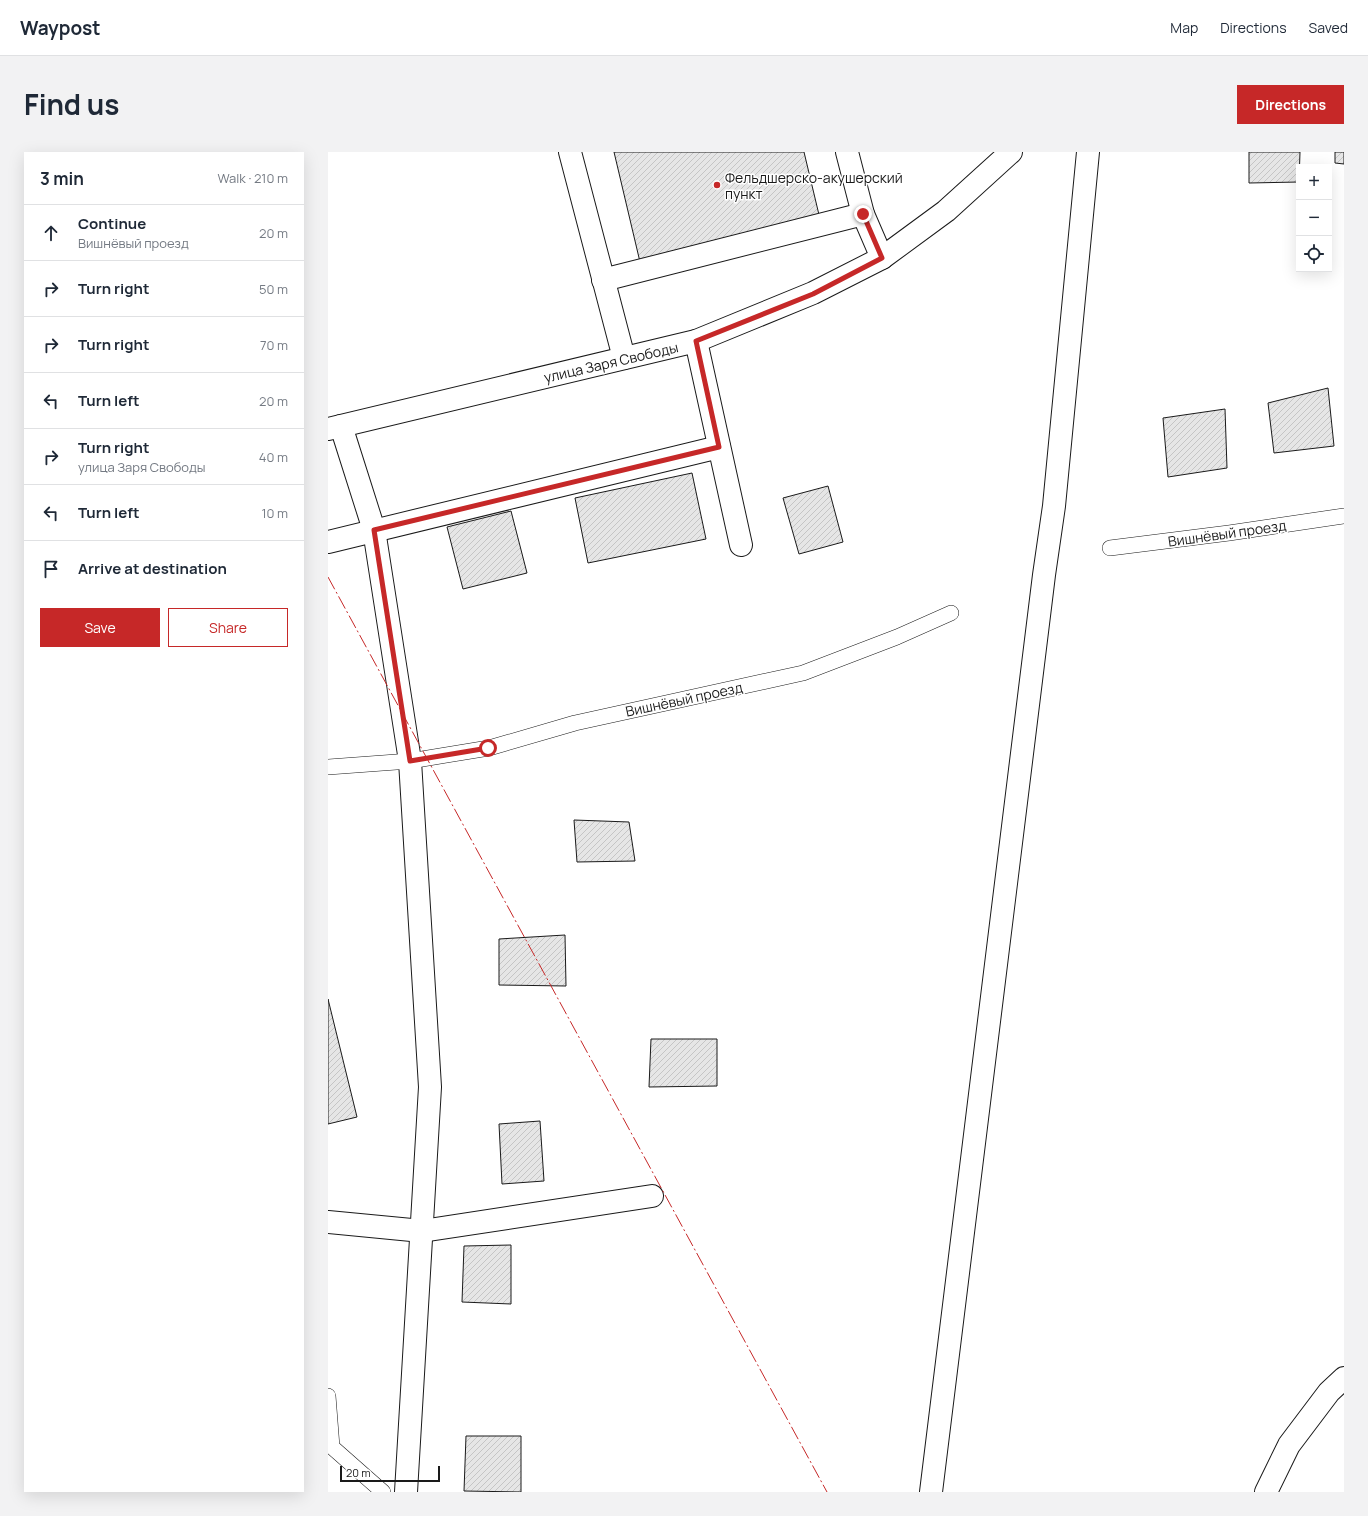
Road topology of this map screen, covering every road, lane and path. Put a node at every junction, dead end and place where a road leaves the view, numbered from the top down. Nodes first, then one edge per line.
1 (570, 152) edge
2 (847, 152) edge
3 (1011, 152) edge
4 (1088, 152) edge
5 (863, 214) junction
6 (882, 258) junction
7 (603, 280) junction
8 (696, 341) junction
9 (624, 358) junction
10 (334, 427) edge
11 (719, 447) junction
12 (1344, 516) edge
13 (374, 530) junction
14 (328, 542) edge
15 (741, 545) dead end
16 (1110, 548) dead end
17 (951, 614) dead end
18 (410, 761) junction
19 (328, 767) edge
20 (652, 1196) dead end
21 (328, 1222) edge
22 (422, 1231) junction
23 (1344, 1378) edge
24 (328, 1396) edge
25 (383, 1492) edge
26 (406, 1492) edge
27 (931, 1492) edge
28 (1266, 1492) edge

1 - 7 street
2 - 5 street
3 - 6 street, улица Заря Свободы
4 - 27 street
5 - 6 street
5 - 7 street
6 - 8 street, улица Заря Свободы
7 - 9 street
8 - 9 street, улица Заря Свободы
8 - 11 street
9 - 10 street, улица Заря Свободы
10 - 13 street
11 - 13 street
11 - 15 street
12 - 16 lane, Вишнёвый проезд
13 - 14 street
13 - 18 street
17 - 18 lane, Вишнёвый проезд
18 - 19 lane, Вишнёвый проезд
18 - 22 street
20 - 22 street
21 - 22 street
22 - 26 street
23 - 28 street
24 - 25 lane

